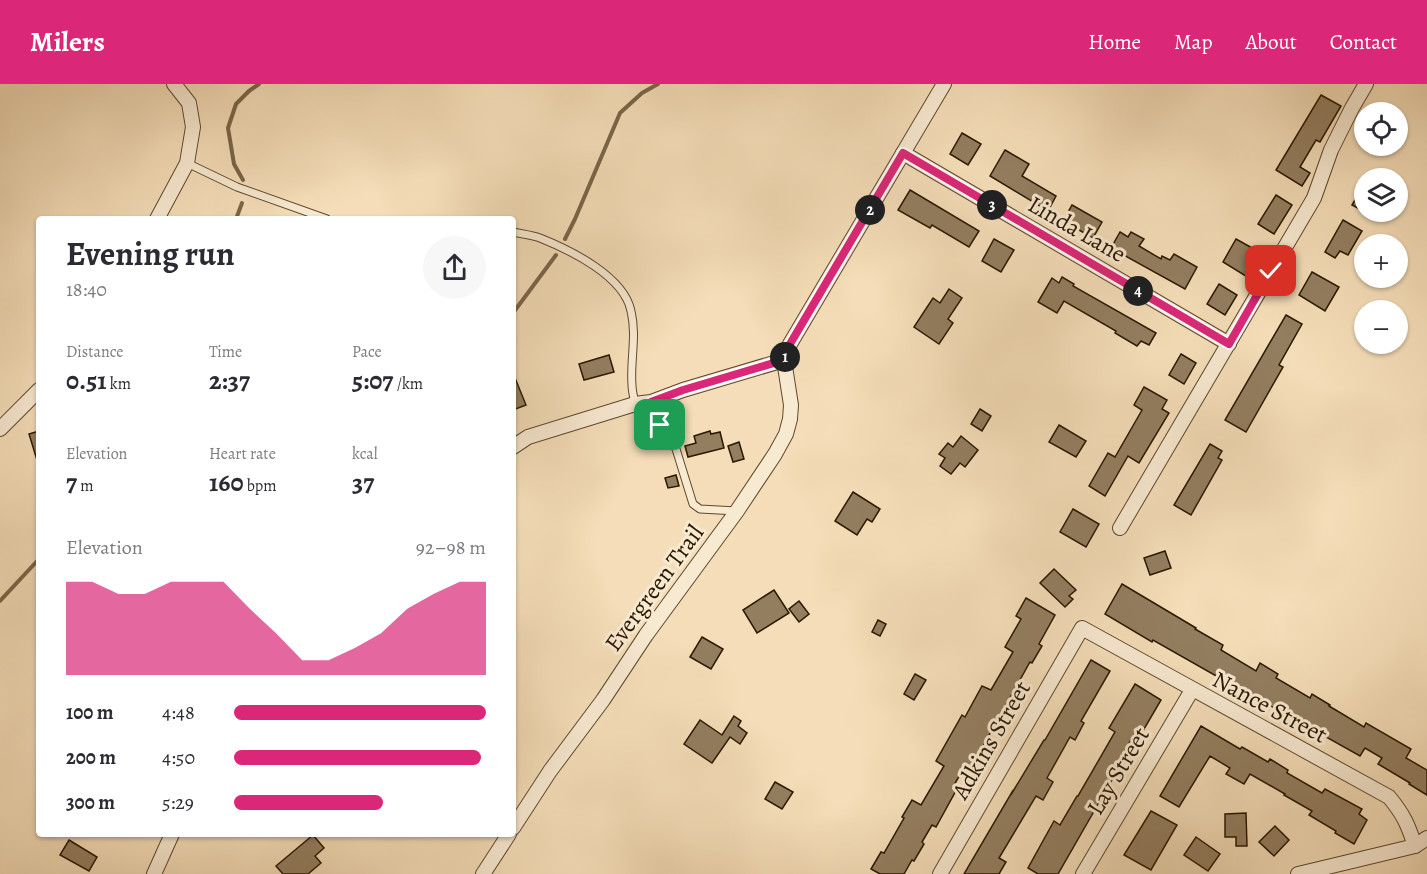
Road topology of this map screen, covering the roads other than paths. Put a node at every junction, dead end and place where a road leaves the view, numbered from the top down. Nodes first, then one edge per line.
1 (174, 84) edge
2 (944, 84) edge
3 (1366, 84) edge
4 (903, 153) junction
5 (188, 163) junction
6 (159, 216) edge
7 (319, 216) edge
8 (516, 233) edge
9 (1229, 344) junction
10 (784, 360) junction
11 (36, 393) edge
12 (651, 402) junction
13 (635, 404) junction
14 (0, 429) edge
15 (516, 445) edge
16 (736, 511) junction
17 (1120, 528) dead end
18 (1082, 628) joint
19 (1192, 690) junction
20 (516, 823) edge
21 (171, 837) edge
22 (507, 837) edge
23 (1421, 842) edge
24 (1085, 871) edge
25 (154, 874) edge
26 (483, 874) edge
27 (940, 874) edge
28 (1101, 874) edge
29 (1298, 874) edge

1 - 5 street
2 - 4 street
3 - 9 street
4 - 9 street, Linda Lane
4 - 10 street
5 - 6 street
5 - 7 lane
8 - 13 lane
9 - 17 street
10 - 12 street
10 - 16 street, Evergreen Trail
11 - 14 street
12 - 13 street
12 - 16 lane
13 - 15 street
16 - 20 street, Evergreen Trail
18 - 19 street, Nance Street
18 - 27 street, Adkins Street
19 - 23 street, Nance Street
19 - 24 street, Lay Street
21 - 25 street
22 - 26 street
23 - 29 street
24 - 28 street

